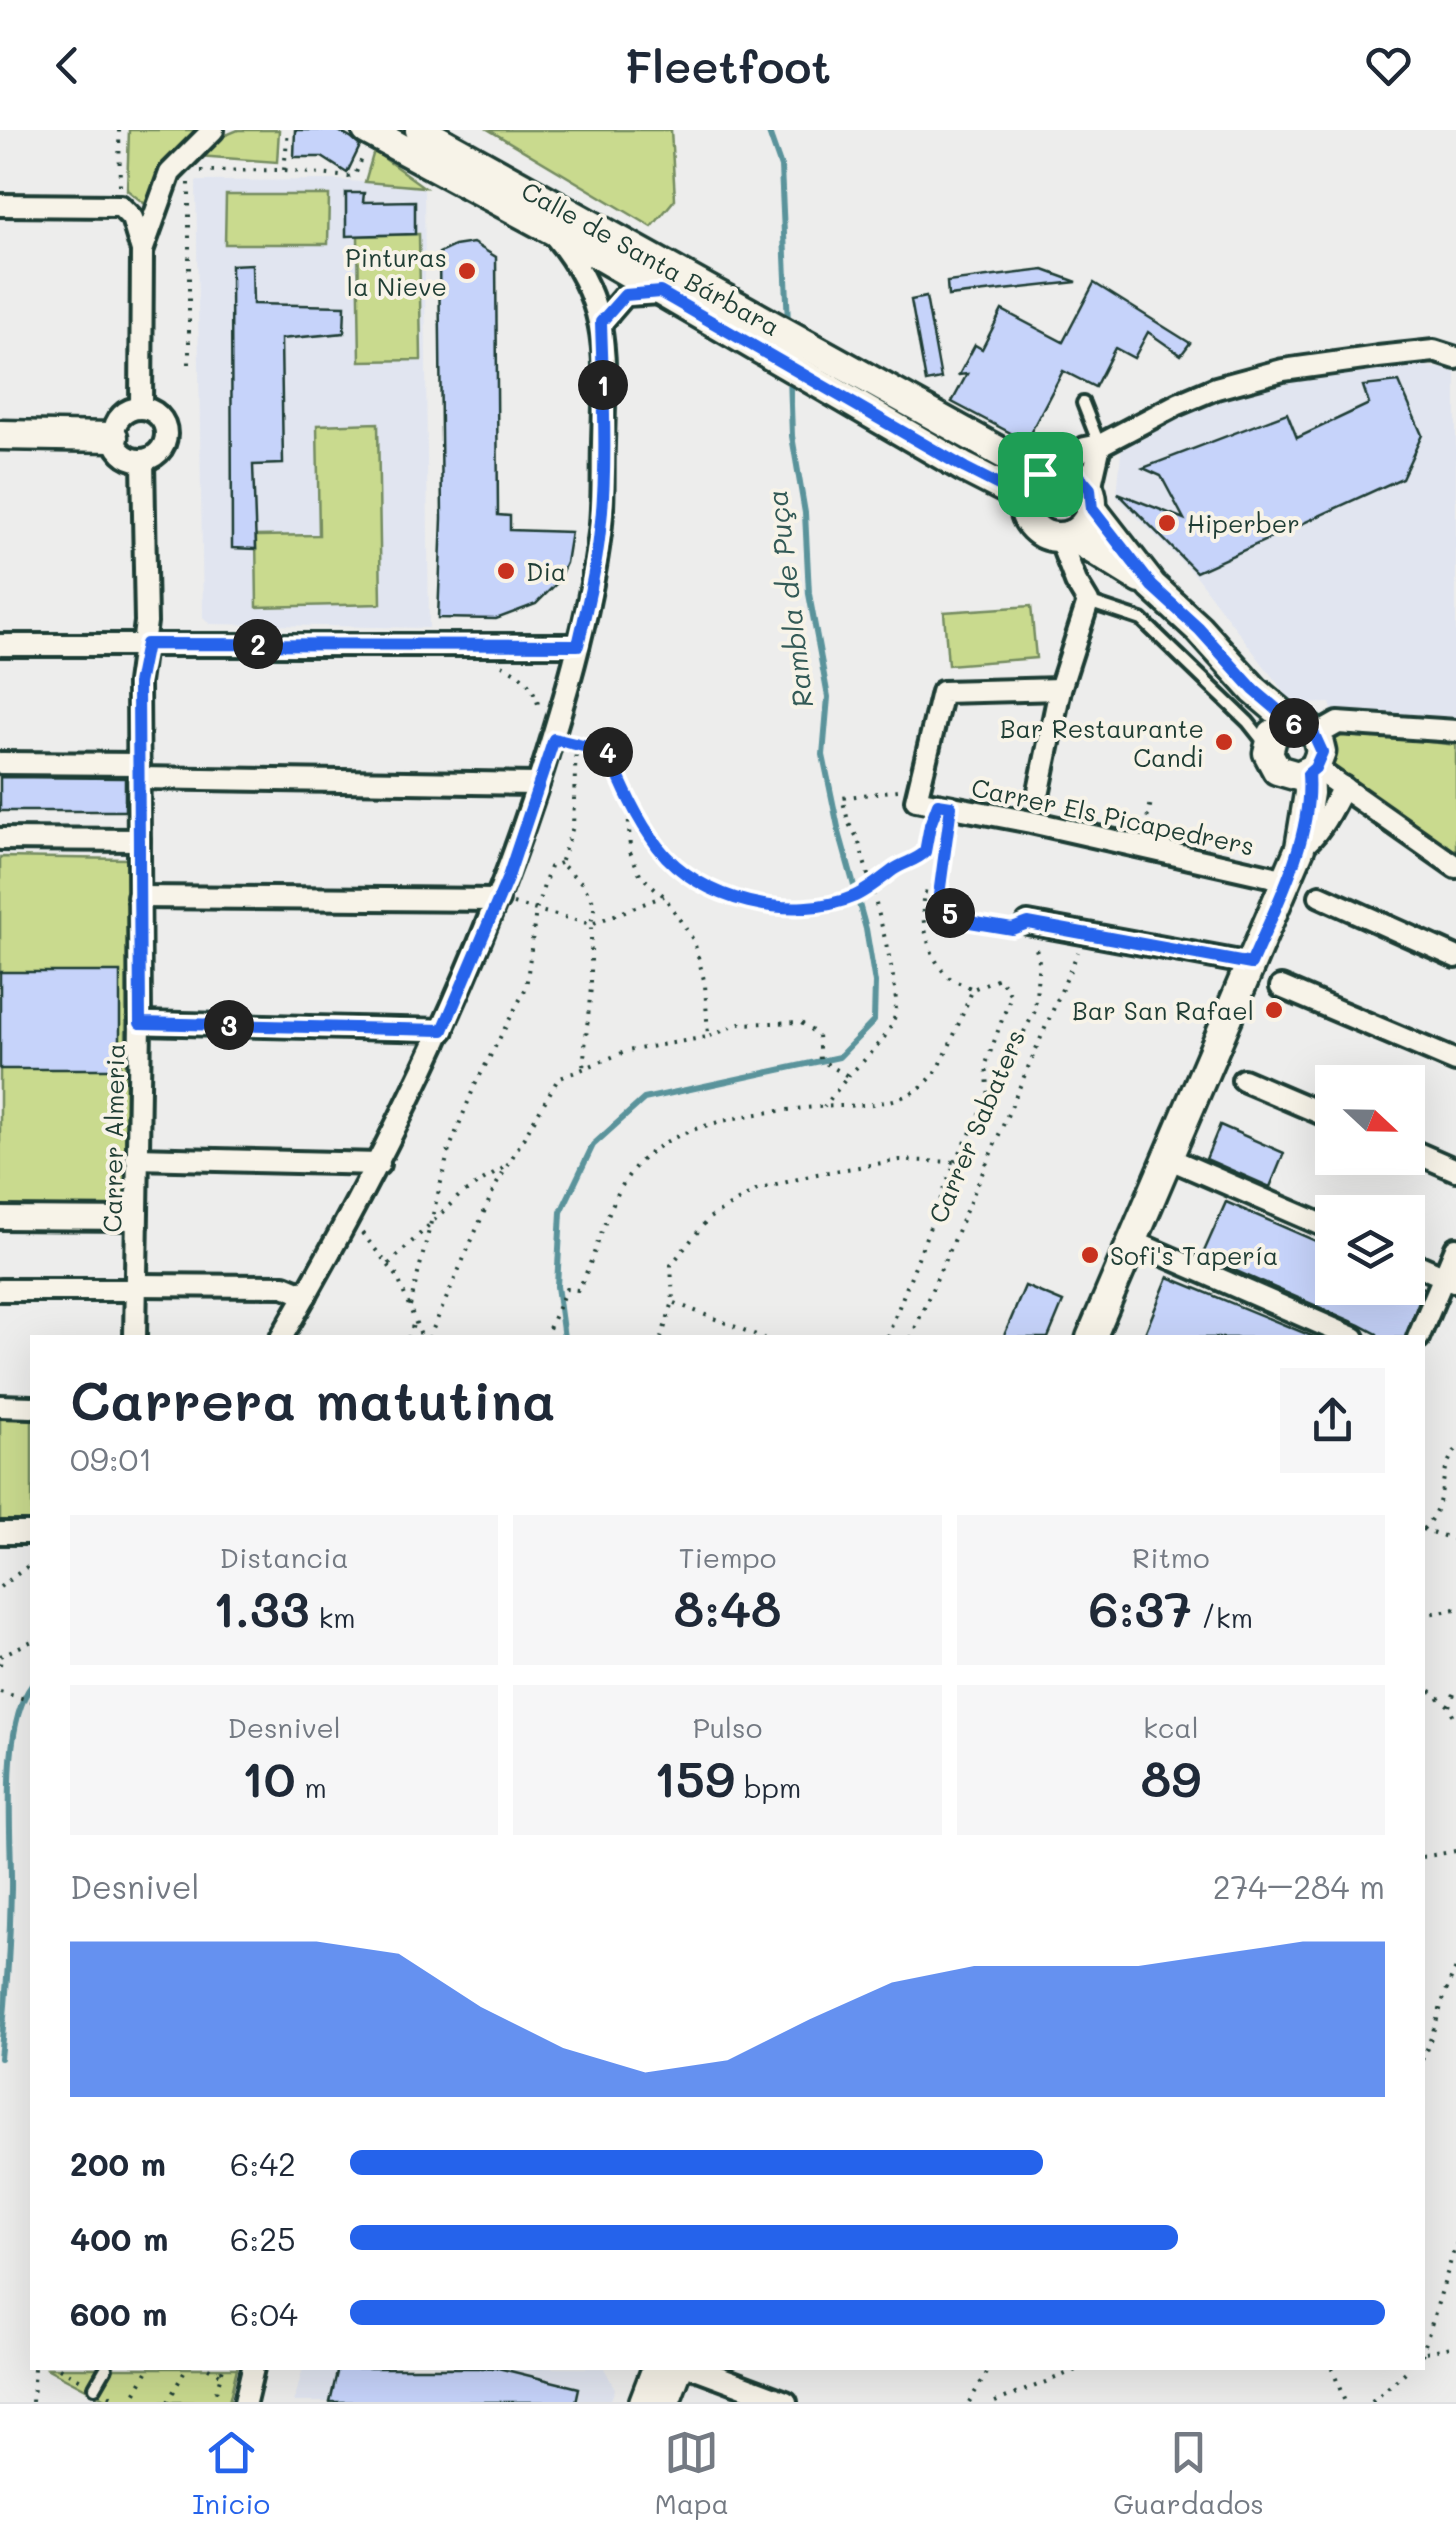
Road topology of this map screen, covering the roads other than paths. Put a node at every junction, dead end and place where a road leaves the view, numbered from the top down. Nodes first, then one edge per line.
1 (213, 130) edge
2 (420, 130) edge
3 (370, 132) edge
4 (0, 204) edge
5 (548, 227) junction
6 (142, 251) junction
7 (660, 292) junction
8 (601, 322) junction
9 (1456, 358) edge
10 (1084, 403) dead end
11 (141, 407) junction
12 (0, 436) edge
13 (113, 437) junction
14 (1100, 446) junction
15 (143, 461) junction
16 (1040, 480) junction
17 (1091, 499) junction
18 (1064, 536) junction
19 (1152, 586) junction
20 (1088, 602) junction
21 (146, 644) junction
22 (0, 645) edge
23 (578, 645) junction
24 (1060, 690) junction
25 (1456, 731) edge
26 (1288, 735) junction
27 (0, 764) edge
28 (139, 771) junction
29 (1303, 772) junction
30 (538, 784) junction
31 (1343, 787) junction
32 (1038, 790) dead end
33 (1300, 838) junction
34 (0, 839) edge
35 (139, 840) junction
36 (1456, 867) edge
37 (1287, 880) junction
38 (1320, 896) dead end
39 (138, 898) junction
40 (498, 900) junction
41 (1028, 923) road end
42 (1456, 956) edge
43 (1251, 964) junction
44 (1282, 987) dead end
45 (140, 1023) junction
46 (443, 1030) junction
47 (1456, 1062) edge
48 (1243, 1080) dead end
49 (1315, 1111) edge
50 (1425, 1157) edge
51 (136, 1158) junction
52 (1168, 1158) junction
53 (379, 1164) junction
54 (1456, 1170) edge
55 (0, 1218) edge
56 (136, 1219) junction
57 (1315, 1222) edge
58 (1132, 1241) junction
59 (1456, 1248) edge
60 (1425, 1268) edge
61 (1450, 1279) edge
62 (135, 1288) junction
63 (0, 1290) edge
64 (306, 1294) junction
65 (135, 1335) edge
66 (284, 1335) edge
67 (1092, 1335) edge
68 (1347, 1335) edge
69 (1420, 1335) edge
70 (0, 1406) edge
71 (30, 1407) edge
72 (0, 1533) edge
73 (30, 1533) edge
74 (105, 2370) edge
75 (253, 2370) edge
76 (657, 2370) edge
77 (677, 2370) edge
78 (700, 2370) edge
79 (95, 2387) dead end
80 (245, 2402) edge
81 (644, 2402) edge
82 (665, 2402) edge
83 (786, 2402) edge

1 - 6 street
2 - 16 street, Calle de Santa Bárbara
3 - 5 street, Calle de Santa Bárbara
4 - 6 street
5 - 7 street, Calle de Santa Bárbara
5 - 8 street
6 - 11 street
7 - 8 street
7 - 16 street, Calle de Santa Bárbara
8 - 23 street
9 - 14 street
10 - 14 lane
11 - 13 street
11 - 15 street
12 - 13 street
13 - 15 street
14 - 16 street
14 - 17 street
15 - 21 street, Carrer Almeria
16 - 17 street
16 - 18 street
17 - 18 street
17 - 19 street
18 - 19 street
18 - 20 street
19 - 26 street
20 - 24 street
20 - 26 lane
21 - 22 street
21 - 23 street
21 - 28 street, Carrer Almeria
23 - 30 street
24 - 32 street
24 - 37 street, Carrer Els Picapedrers
25 - 26 street
26 - 29 street
26 - 29 street
27 - 28 street
28 - 30 street
28 - 35 street, Carrer Almeria
29 - 31 street
29 - 33 street
30 - 40 street
31 - 33 street
31 - 36 street
33 - 37 street
34 - 35 street
35 - 39 street, Carrer Almeria
37 - 43 street
38 - 42 street
39 - 40 street
39 - 45 street, Carrer Almeria
40 - 46 street
41 - 43 street
43 - 52 street
44 - 47 street
45 - 46 street
45 - 51 street, Carrer Almeria
46 - 53 street
48 - 49 street
50 - 54 street
51 - 53 street
51 - 56 street, Carrer Almeria
52 - 57 street
52 - 58 street
53 - 64 street
55 - 56 street
56 - 62 street, Carrer Almeria
58 - 67 street
58 - 68 street
59 - 61 street
60 - 61 street
61 - 69 street
62 - 63 street
62 - 64 street
62 - 65 street, Carrer Almeria
64 - 66 street
70 - 71 street
72 - 73 street
74 - 79 lane
75 - 80 street
76 - 81 street
77 - 82 street
78 - 83 street

